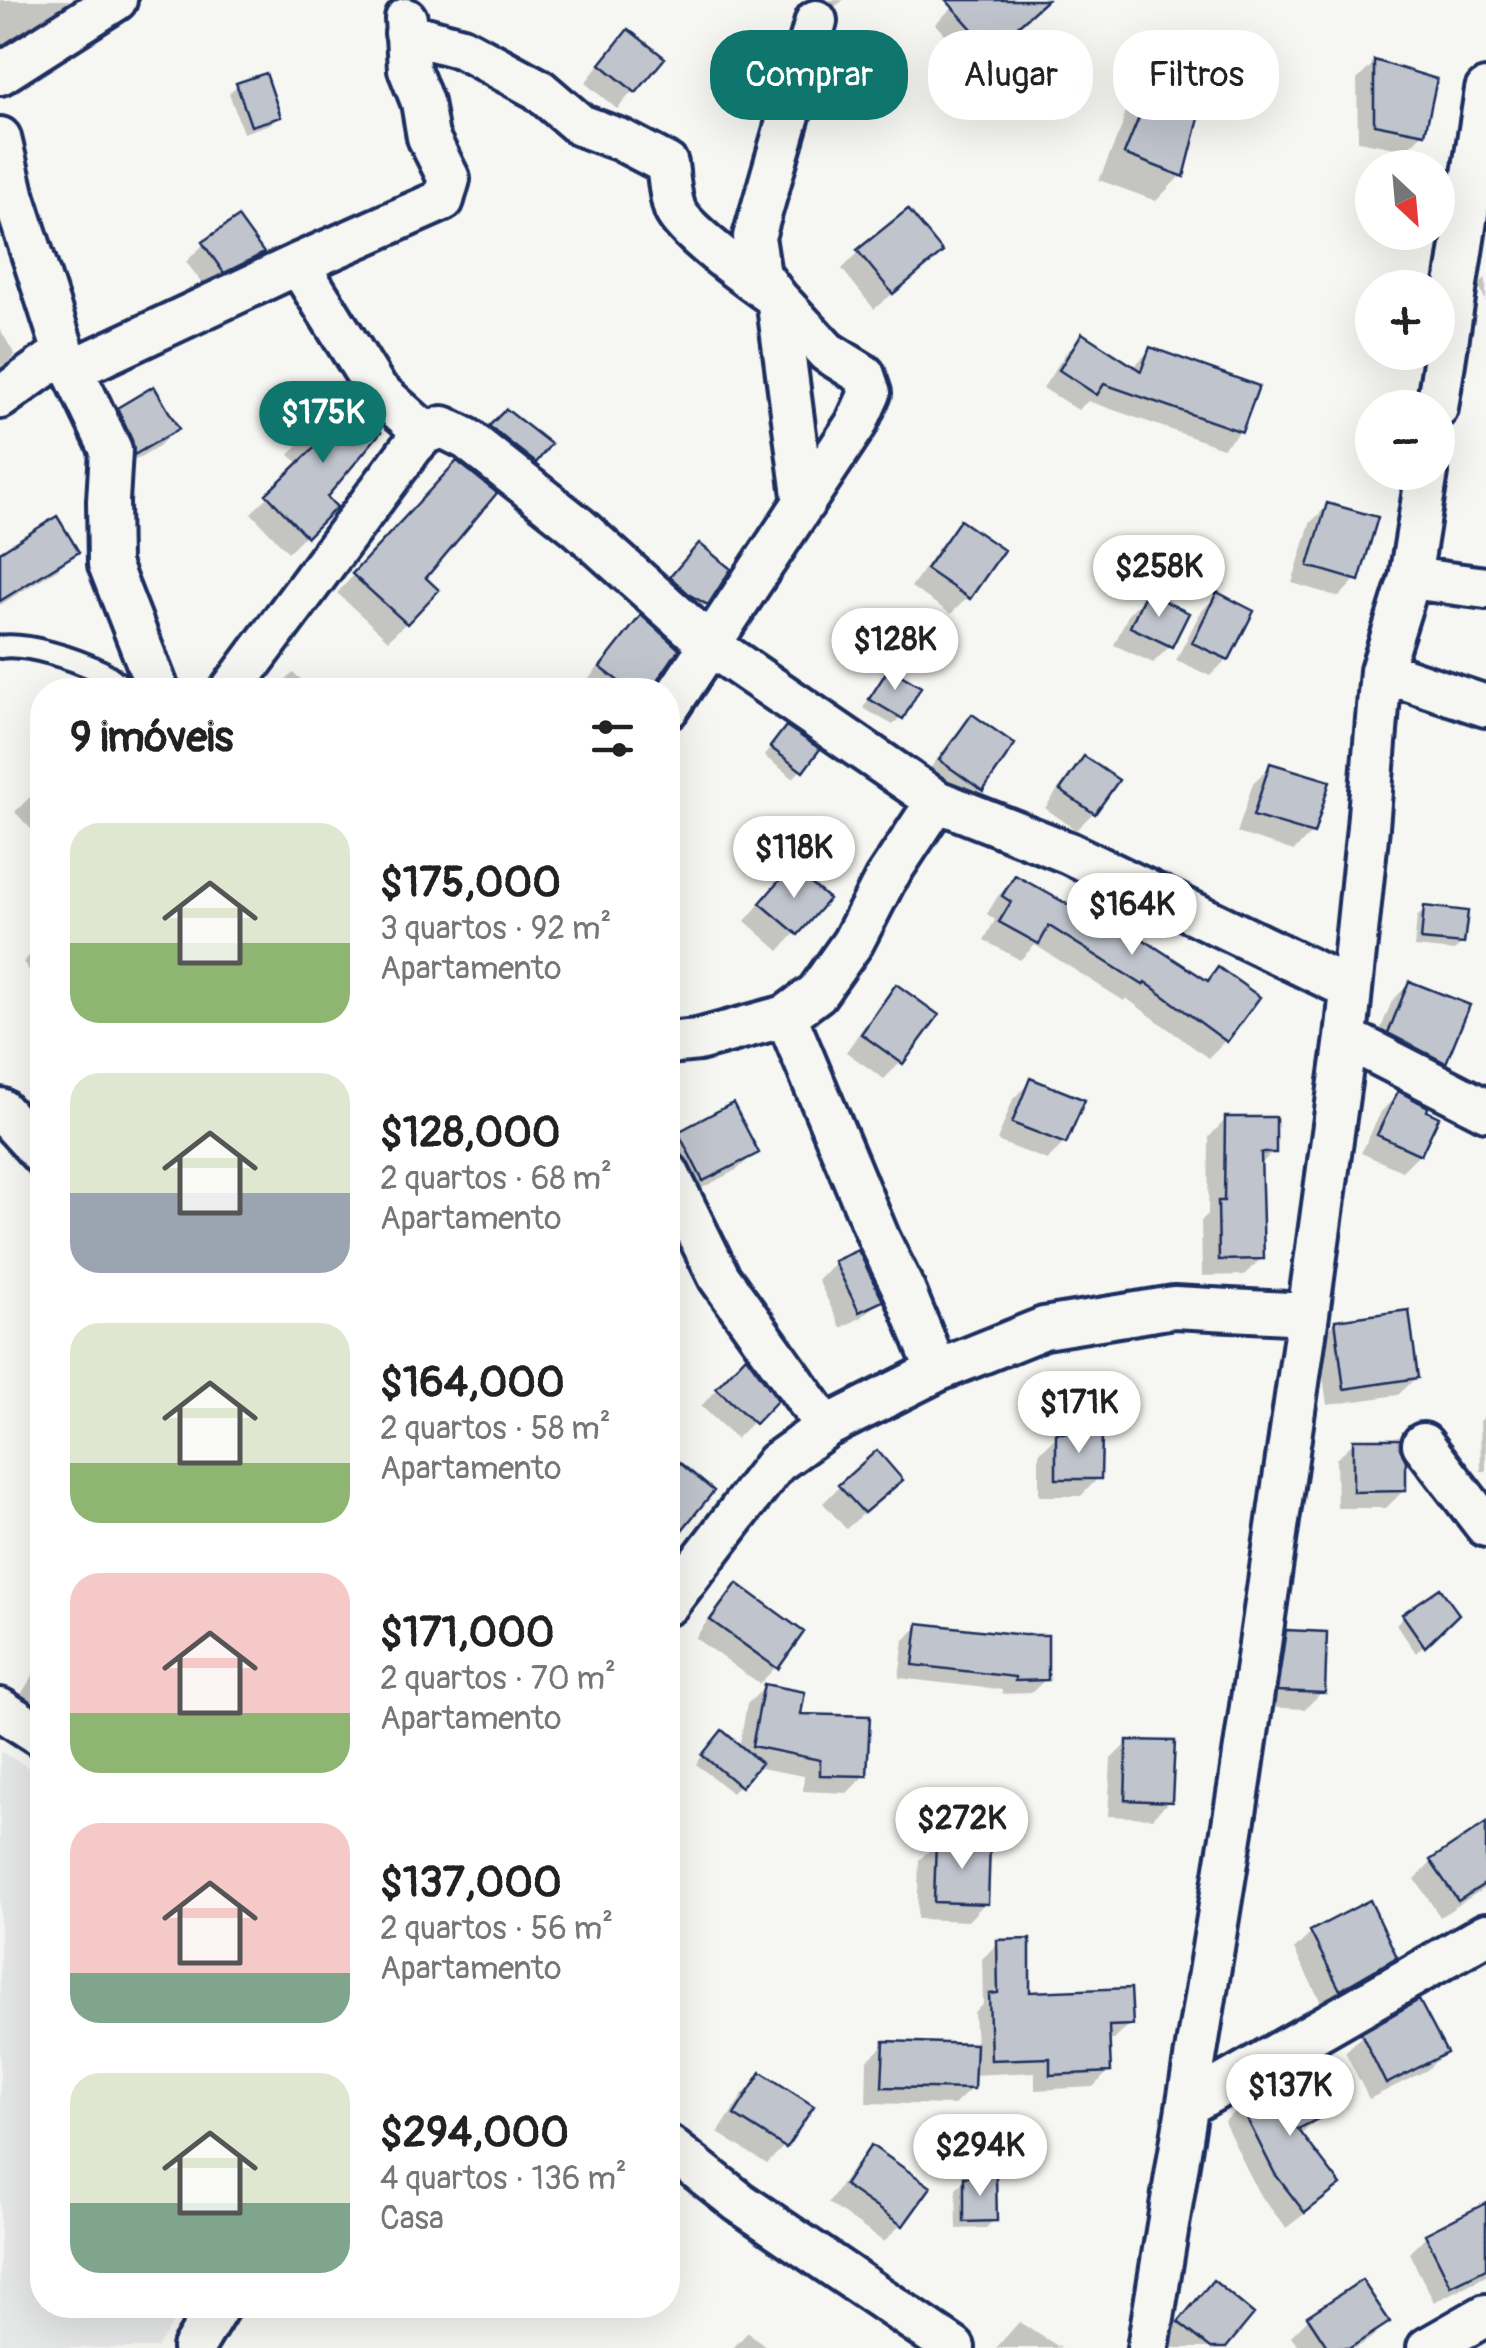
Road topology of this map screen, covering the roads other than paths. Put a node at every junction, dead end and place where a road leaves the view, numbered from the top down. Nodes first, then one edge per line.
1 (116, 0) edge
2 (405, 13) edge
3 (816, 21) dead end
4 (0, 74) edge
5 (1486, 90) edge
6 (0, 138) edge
7 (298, 264) junction
8 (776, 298) junction
9 (68, 361) junction
10 (1439, 390) edge
11 (0, 398) edge
12 (426, 433) junction
13 (1423, 490) edge
14 (804, 503) junction
15 (1410, 578) junction
16 (1486, 588) edge
17 (710, 645) junction
18 (0, 647) edge
19 (1382, 671) junction
20 (111, 678) edge
21 (153, 678) edge
22 (240, 678) edge
23 (680, 690) edge
24 (1486, 706) edge
25 (938, 801) junction
26 (1351, 989) junction
27 (786, 1016) junction
28 (1346, 1038) junction
29 (680, 1042) edge
30 (0, 1108) edge
31 (1486, 1110) edge
32 (30, 1142) edge
33 (680, 1197) edge
34 (1308, 1314) junction
35 (936, 1370) junction
36 (826, 1427) junction
37 (1423, 1444) dead end
38 (1486, 1526) edge
39 (680, 1588) edge
40 (0, 1710) edge
41 (30, 1729) edge
42 (1486, 1934) edge
43 (1188, 2104) junction
44 (680, 2155) edge
45 (1486, 2314) edge
46 (212, 2318) edge
47 (194, 2348) edge
48 (953, 2348) edge
49 (1148, 2348) edge
50 (1428, 2348) edge

1 - 4 street
2 - 7 street
2 - 8 street
3 - 8 street
5 - 10 street
6 - 9 street
7 - 9 street
7 - 12 street
8 - 14 street
8 - 14 street
9 - 11 street
9 - 21 street
12 - 17 street
12 - 22 street
13 - 15 street
14 - 17 street
15 - 16 street
15 - 19 street
17 - 23 street
17 - 25 street
18 - 20 lane
19 - 24 street
19 - 26 street
25 - 26 street
25 - 27 street
26 - 28 street
27 - 29 street
27 - 35 street
28 - 31 street
28 - 34 street
30 - 32 street
33 - 36 street
34 - 35 street
34 - 43 street
35 - 36 street
36 - 39 street
37 - 38 street
40 - 41 street
42 - 43 street
43 - 49 street
44 - 48 street
45 - 50 street
46 - 47 street

